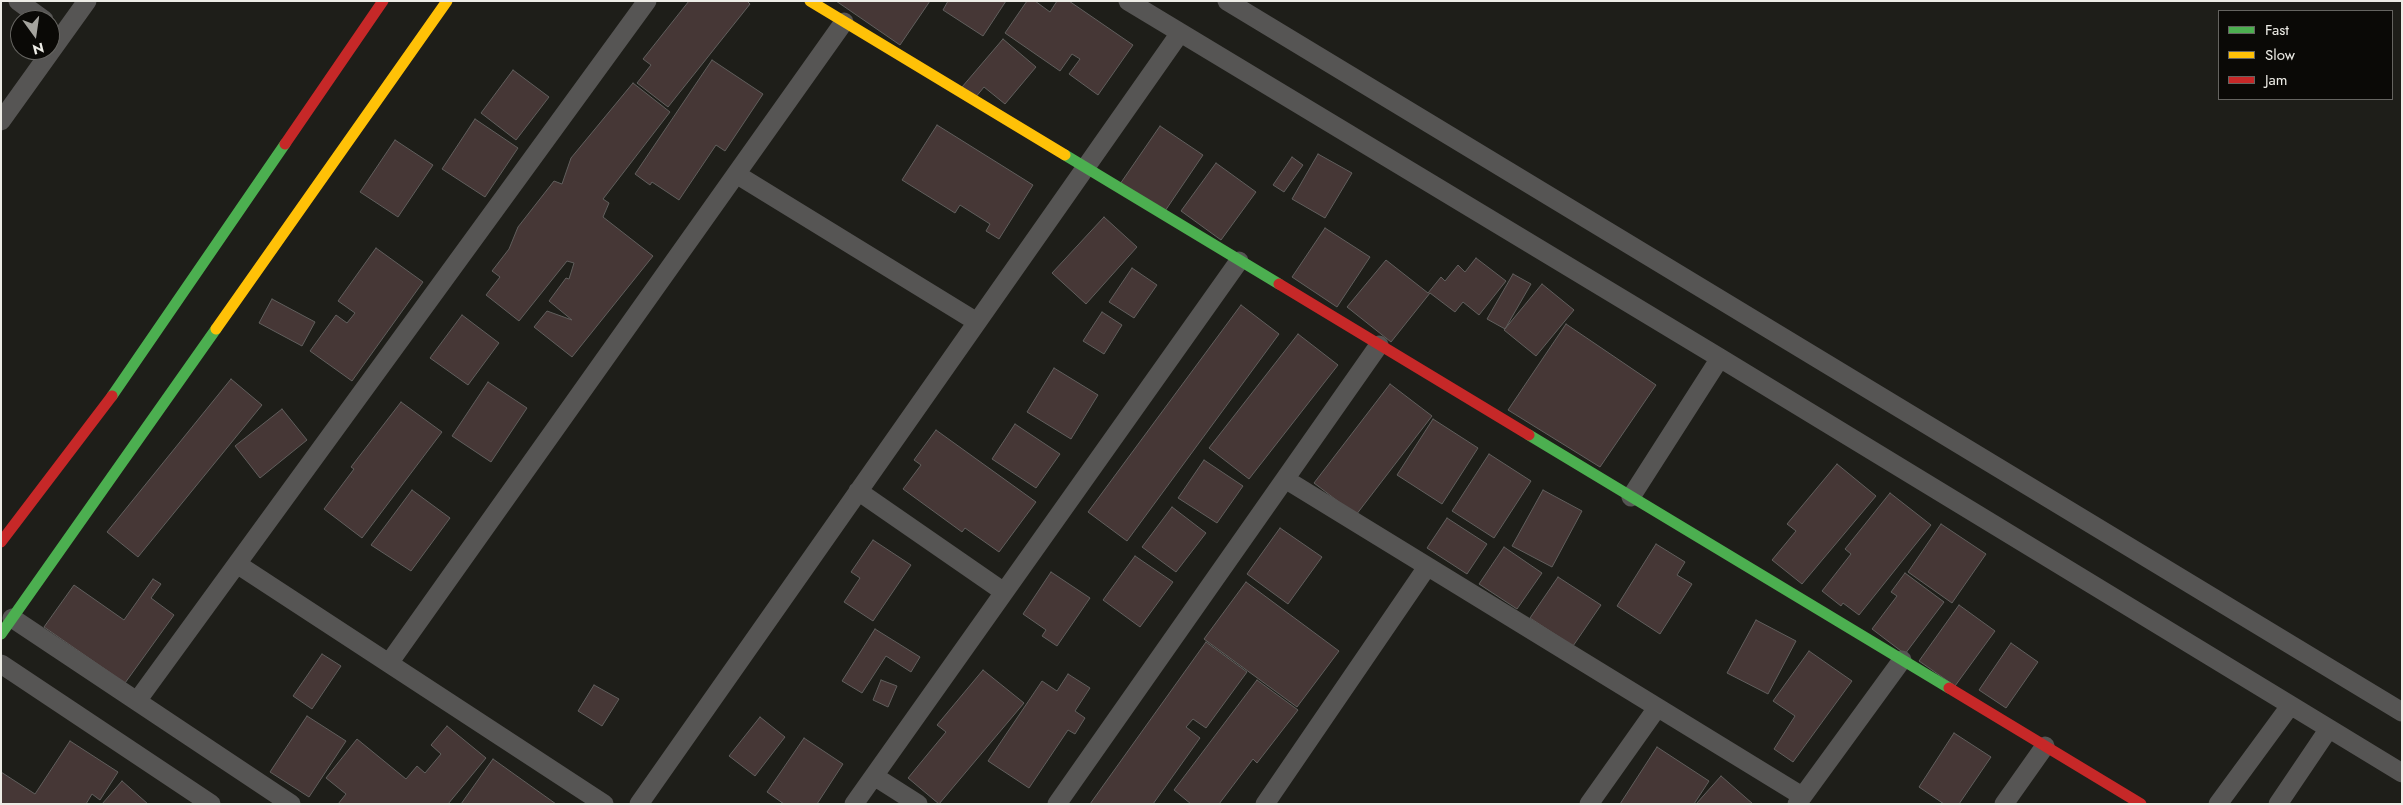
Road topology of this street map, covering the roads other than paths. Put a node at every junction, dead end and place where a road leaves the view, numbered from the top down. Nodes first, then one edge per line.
1 (18, 1) edge
2 (87, 1) edge
3 (383, 1) edge
4 (447, 1) edge
5 (647, 1) edge
6 (810, 1) edge
7 (1128, 1) edge
8 (1227, 1) edge
9 (30, 10) edge
10 (844, 22) junction
11 (60, 26) edge
12 (1180, 33) junction
13 (38, 60) edge
14 (1, 121) edge
15 (1085, 168) junction
16 (736, 174) junction
17 (1239, 260) junction
18 (977, 322) junction
19 (1379, 345) junction
20 (1720, 358) junction
21 (1285, 479) junction
22 (858, 491) junction
23 (1631, 497) junction
24 (1, 542) edge
25 (237, 564) junction
26 (1427, 566) junction
27 (1004, 592) junction
28 (12, 618) junction
29 (1, 634) edge
30 (1902, 660) junction
31 (389, 663) junction
32 (1, 664) edge
33 (137, 701) junction
34 (2290, 706) junction
35 (1658, 708) junction
36 (2402, 712) edge
37 (2328, 730) junction
38 (2045, 746) junction
39 (2402, 773) edge
40 (874, 776) junction
41 (1799, 800) edge
42 (212, 804) edge
43 (291, 804) edge
44 (604, 804) edge
45 (639, 804) edge
46 (854, 804) edge
47 (918, 804) edge
48 (1057, 804) edge
49 (1265, 804) edge
50 (1589, 804) edge
51 (2004, 804) edge
52 (2141, 804) edge
53 (2218, 804) edge
54 (2278, 804) edge

1 - 9 street
2 - 11 street
3 - 24 street
4 - 28 street
5 - 25 street
6 - 10 street
7 - 12 street
8 - 36 street
10 - 15 street
10 - 16 street
12 - 15 street
12 - 20 street
13 - 14 street
15 - 17 street
15 - 18 street
16 - 18 street
16 - 31 street
17 - 19 street
17 - 27 street
18 - 22 street
19 - 21 street
19 - 23 street
20 - 23 street
20 - 34 street
21 - 26 street
21 - 48 street
22 - 27 street
22 - 45 street
23 - 30 street
25 - 31 street
25 - 33 street
26 - 35 street
26 - 49 street
27 - 40 street
28 - 29 street
28 - 33 street
30 - 38 street
30 - 41 street
31 - 44 street
32 - 42 street
33 - 43 street
34 - 37 street
34 - 53 street
35 - 41 street
35 - 50 street
37 - 39 street
37 - 54 street
38 - 51 street
38 - 52 street
40 - 46 street
40 - 47 street

